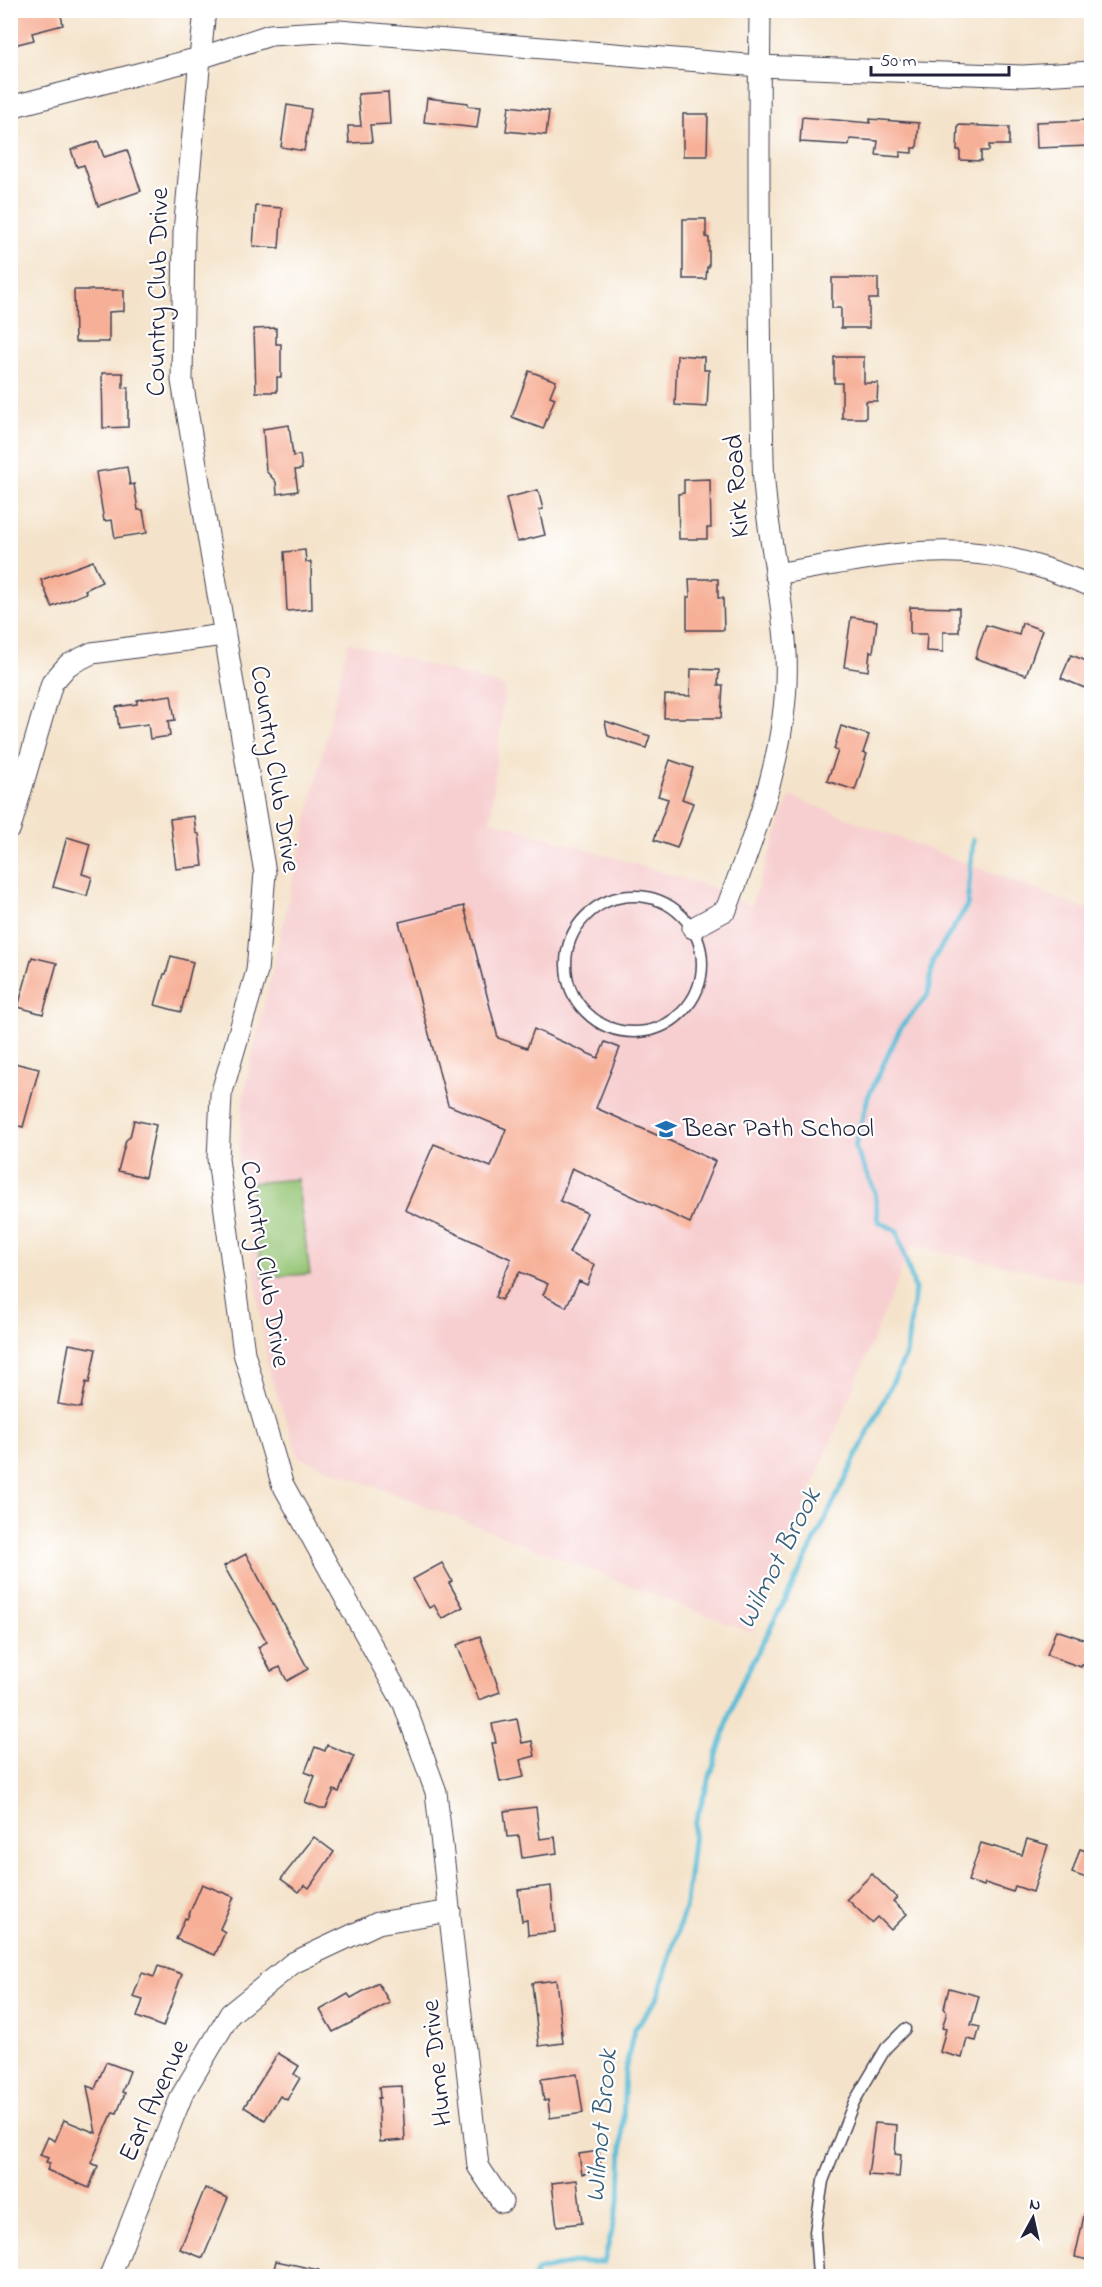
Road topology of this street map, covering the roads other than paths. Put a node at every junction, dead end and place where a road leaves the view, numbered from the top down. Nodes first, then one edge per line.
1 (205, 10) edge
2 (760, 10) edge
3 (200, 58) junction
4 (759, 66) junction
5 (1092, 72) edge
6 (10, 107) edge
7 (775, 574) junction
8 (1092, 586) edge
9 (223, 634) junction
10 (10, 828) edge
11 (693, 928) junction
12 (450, 1911) junction
13 (905, 2029) dead end
14 (502, 2202) dead end
15 (110, 2277) edge
16 (818, 2277) edge

1 - 3 street, Country Club Drive
2 - 4 street, Kirk Road
3 - 4 street
3 - 6 street
3 - 9 street, Country Club Drive
4 - 5 street
4 - 7 street, Kirk Road
7 - 8 street
7 - 11 street, Kirk Road
9 - 10 street
9 - 12 street, Country Club Drive
11 - 11 lane
12 - 14 street, Hume Drive
12 - 15 street, Earl Avenue
13 - 16 lane

